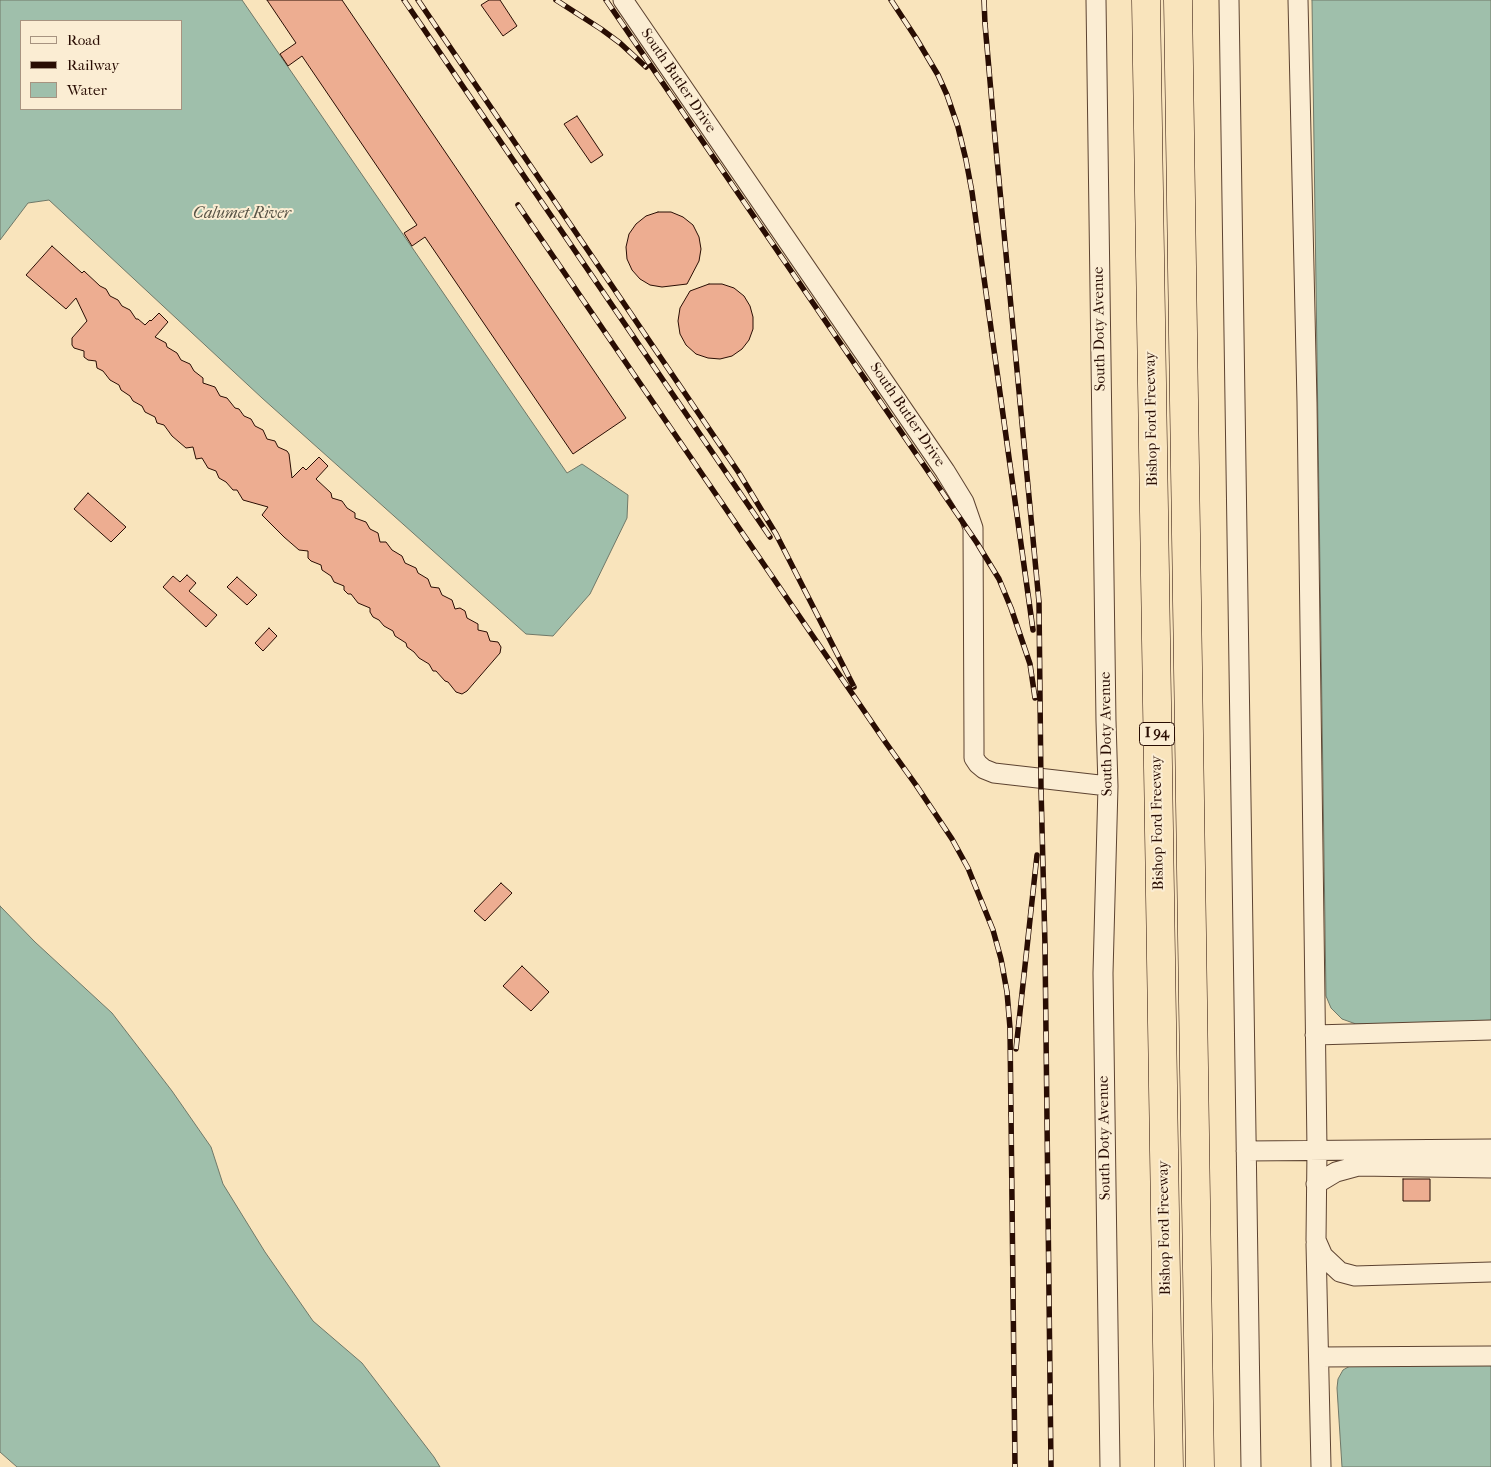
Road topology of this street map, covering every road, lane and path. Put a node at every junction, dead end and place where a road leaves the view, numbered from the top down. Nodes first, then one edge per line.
1 (623, 0) edge
2 (1096, 0) edge
3 (1146, 0) edge
4 (1178, 0) edge
5 (1229, 0) edge
6 (1298, 0) edge
7 (1108, 786) junction
8 (1491, 1030) edge
9 (1315, 1035) junction
10 (1491, 1149) edge
11 (1317, 1150) junction
12 (1246, 1151) junction
13 (1491, 1168) edge
14 (1316, 1184) junction
15 (1316, 1240) junction
16 (1491, 1272) edge
17 (1491, 1356) edge
18 (1319, 1357) junction
19 (1110, 1467) edge
20 (1169, 1467) edge
21 (1200, 1467) edge
22 (1251, 1467) edge
23 (1321, 1467) edge

1 - 7 street, South Butler Drive
2 - 7 street, South Doty Avenue
3 - 20 highway, Bishop Ford Freeway / I 94
4 - 21 highway, I 94
5 - 12 street
6 - 9 street
7 - 19 street, South Doty Avenue
8 - 9 street
9 - 11 street
10 - 11 street
11 - 12 street
11 - 14 street
12 - 22 street
13 - 14 street
14 - 15 street
15 - 16 street
15 - 18 street
17 - 18 street
18 - 23 street

